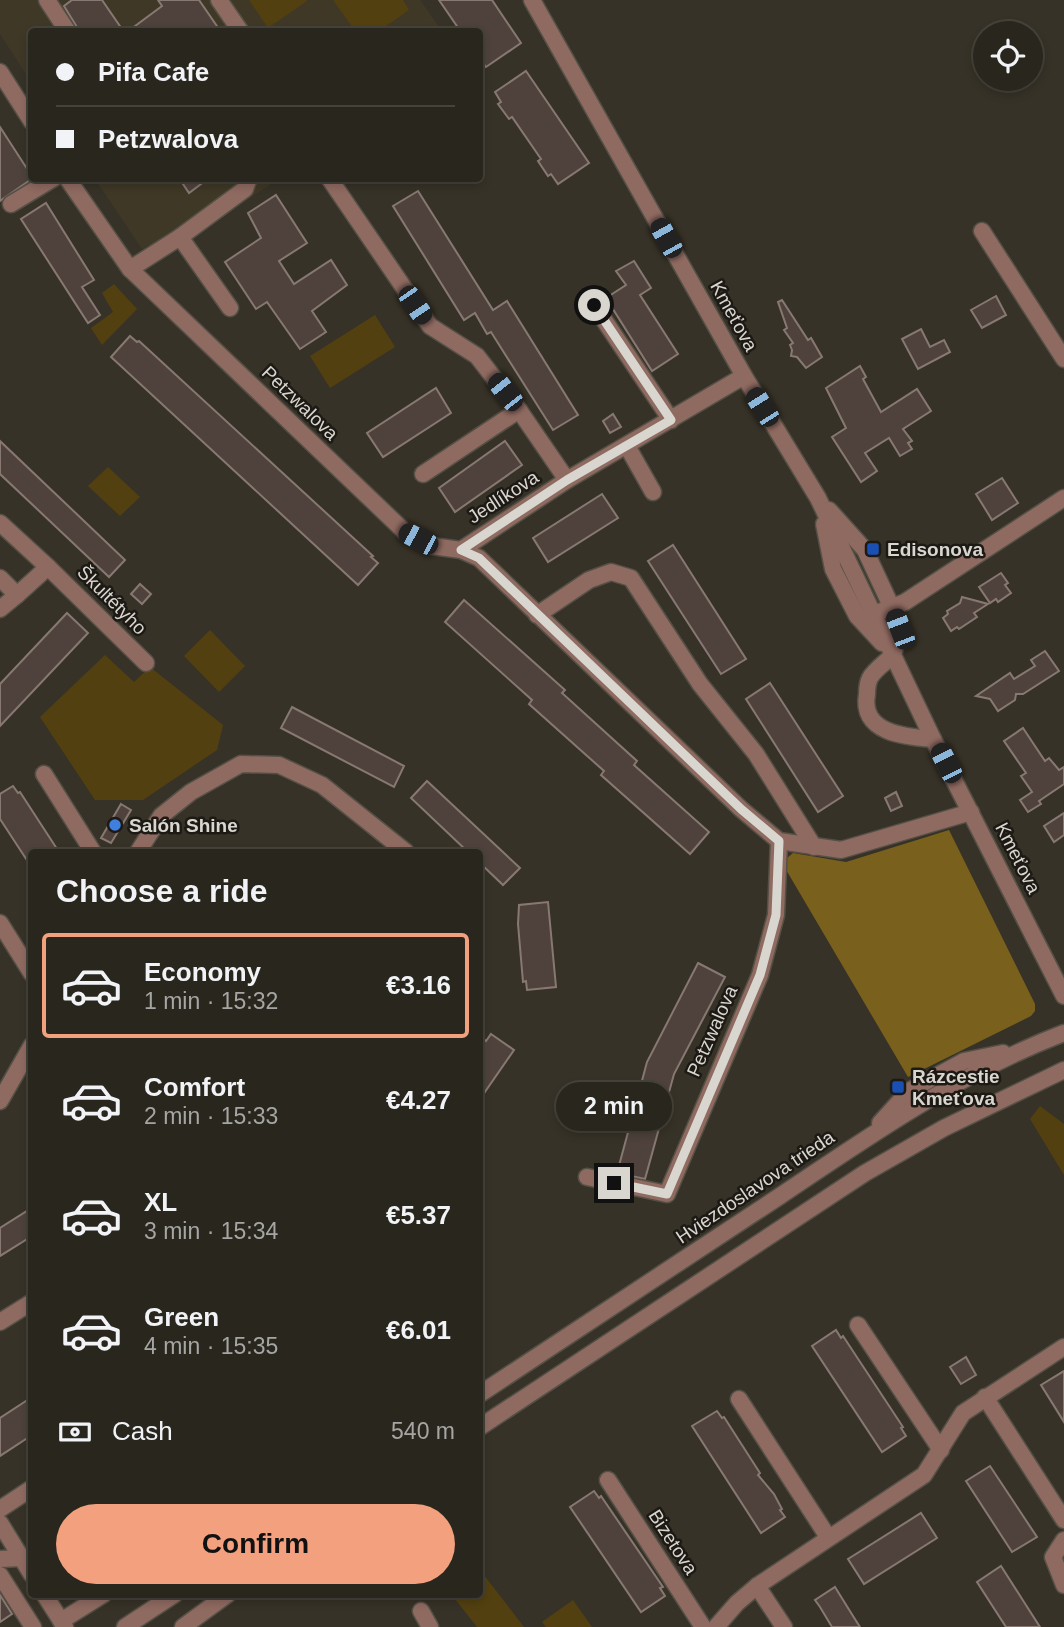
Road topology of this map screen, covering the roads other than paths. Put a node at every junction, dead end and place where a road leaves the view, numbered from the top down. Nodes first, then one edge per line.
1 (47, 0) edge
2 (219, 0) edge
3 (532, 0) edge
4 (65, 28) edge
5 (238, 28) edge
6 (0, 72) edge
7 (28, 116) edge
8 (47, 182) edge
9 (70, 182) edge
10 (247, 182) edge
11 (333, 182) edge
12 (11, 204) dead end
13 (982, 231) dead end
14 (180, 237) junction
15 (130, 269) junction
16 (594, 305) dead end
17 (230, 308) dead end
18 (1062, 350) edge
19 (744, 376) junction
20 (519, 410) junction
21 (671, 420) junction
22 (627, 446) junction
23 (423, 474) dead end
24 (567, 480) junction
25 (653, 492) dead end
26 (818, 498) junction
27 (1064, 498) edge
28 (0, 523) edge
29 (461, 550) junction
30 (48, 566) junction
31 (0, 578) edge
32 (17, 595) junction
33 (892, 608) junction
34 (0, 609) edge
35 (874, 614) junction
36 (537, 615) junction
37 (893, 655) junction
38 (146, 663) dead end
39 (933, 739) junction
40 (44, 774) dead end
41 (971, 812) junction
42 (779, 841) junction
43 (814, 847) junction
44 (91, 849) edge
45 (140, 849) edge
46 (401, 849) edge
47 (0, 923) edge
48 (28, 968) edge
49 (1064, 996) edge
50 (1064, 1033) edge
51 (28, 1052) edge
52 (1064, 1070) edge
53 (0, 1101) edge
54 (587, 1177) dead end
55 (28, 1304) edge
56 (0, 1322) edge
57 (858, 1325) dead end
58 (1064, 1347) edge
59 (483, 1390) edge
60 (985, 1397) junction
61 (739, 1399) dead end
62 (494, 1417) junction
63 (483, 1425) edge
64 (483, 1434) edge
65 (941, 1450) junction
66 (608, 1480) dead end
67 (28, 1491) edge
68 (0, 1509) edge
69 (1064, 1520) edge
70 (0, 1523) edge
71 (828, 1537) junction
72 (1064, 1540) edge
73 (21, 1558) junction
74 (0, 1559) edge
75 (28, 1569) edge
76 (0, 1575) edge
77 (1064, 1585) edge
78 (757, 1586) junction
79 (47, 1598) edge
80 (99, 1598) edge
81 (169, 1598) edge
82 (223, 1598) edge
83 (421, 1611) dead end
84 (776, 1623) edge
85 (63, 1624) edge
86 (33, 1627) edge
87 (125, 1627) edge
88 (183, 1627) edge
89 (430, 1627) edge
90 (703, 1627) edge
91 (716, 1627) edge

1 - 4 street
2 - 5 street
3 - 19 street, Kmeťova
6 - 7 street
8 - 12 street
9 - 15 street, Petzwalova
10 - 14 street
11 - 20 street, Jedlíkova
13 - 18 street
14 - 15 street
14 - 17 street
15 - 29 street, Petzwalova
16 - 21 street
19 - 21 street, Jedlíkova
19 - 26 street, Kmeťova
20 - 23 street
20 - 24 street, Jedlíkova
21 - 22 street, Jedlíkova
22 - 24 street, Jedlíkova
22 - 25 street
24 - 29 street, Jedlíkova
26 - 33 street
26 - 35 street, Kmeťova
26 - 37 street
27 - 33 street
28 - 30 street, Škultétyho
29 - 36 street, Petzwalova
30 - 32 street, Škultétyho
30 - 38 street, Škultétyho
31 - 32 street
32 - 34 street, Škultétyho
33 - 35 street
33 - 37 street
35 - 37 street, Kmeťova
36 - 42 street, Petzwalova
36 - 43 street
37 - 39 street, Kmeťova
37 - 39 street
39 - 41 street, Kmeťova
40 - 44 street
41 - 43 street
41 - 49 street, Kmeťova
42 - 43 street
42 - 54 street, Petzwalova
45 - 46 street
47 - 48 street
50 - 59 street, Hviezdoslavova trieda
51 - 53 street
52 - 62 street
55 - 56 street
57 - 65 street
58 - 60 street
60 - 65 street
60 - 69 street
61 - 71 street
62 - 63 street
62 - 64 street
65 - 71 street
66 - 90 street, Bizetova
67 - 68 street
70 - 73 street
71 - 78 street
72 - 77 street
73 - 74 street
73 - 75 street
76 - 86 street
78 - 84 street
78 - 91 street
79 - 85 street
80 - 85 street
81 - 87 street
82 - 88 street
83 - 89 street

